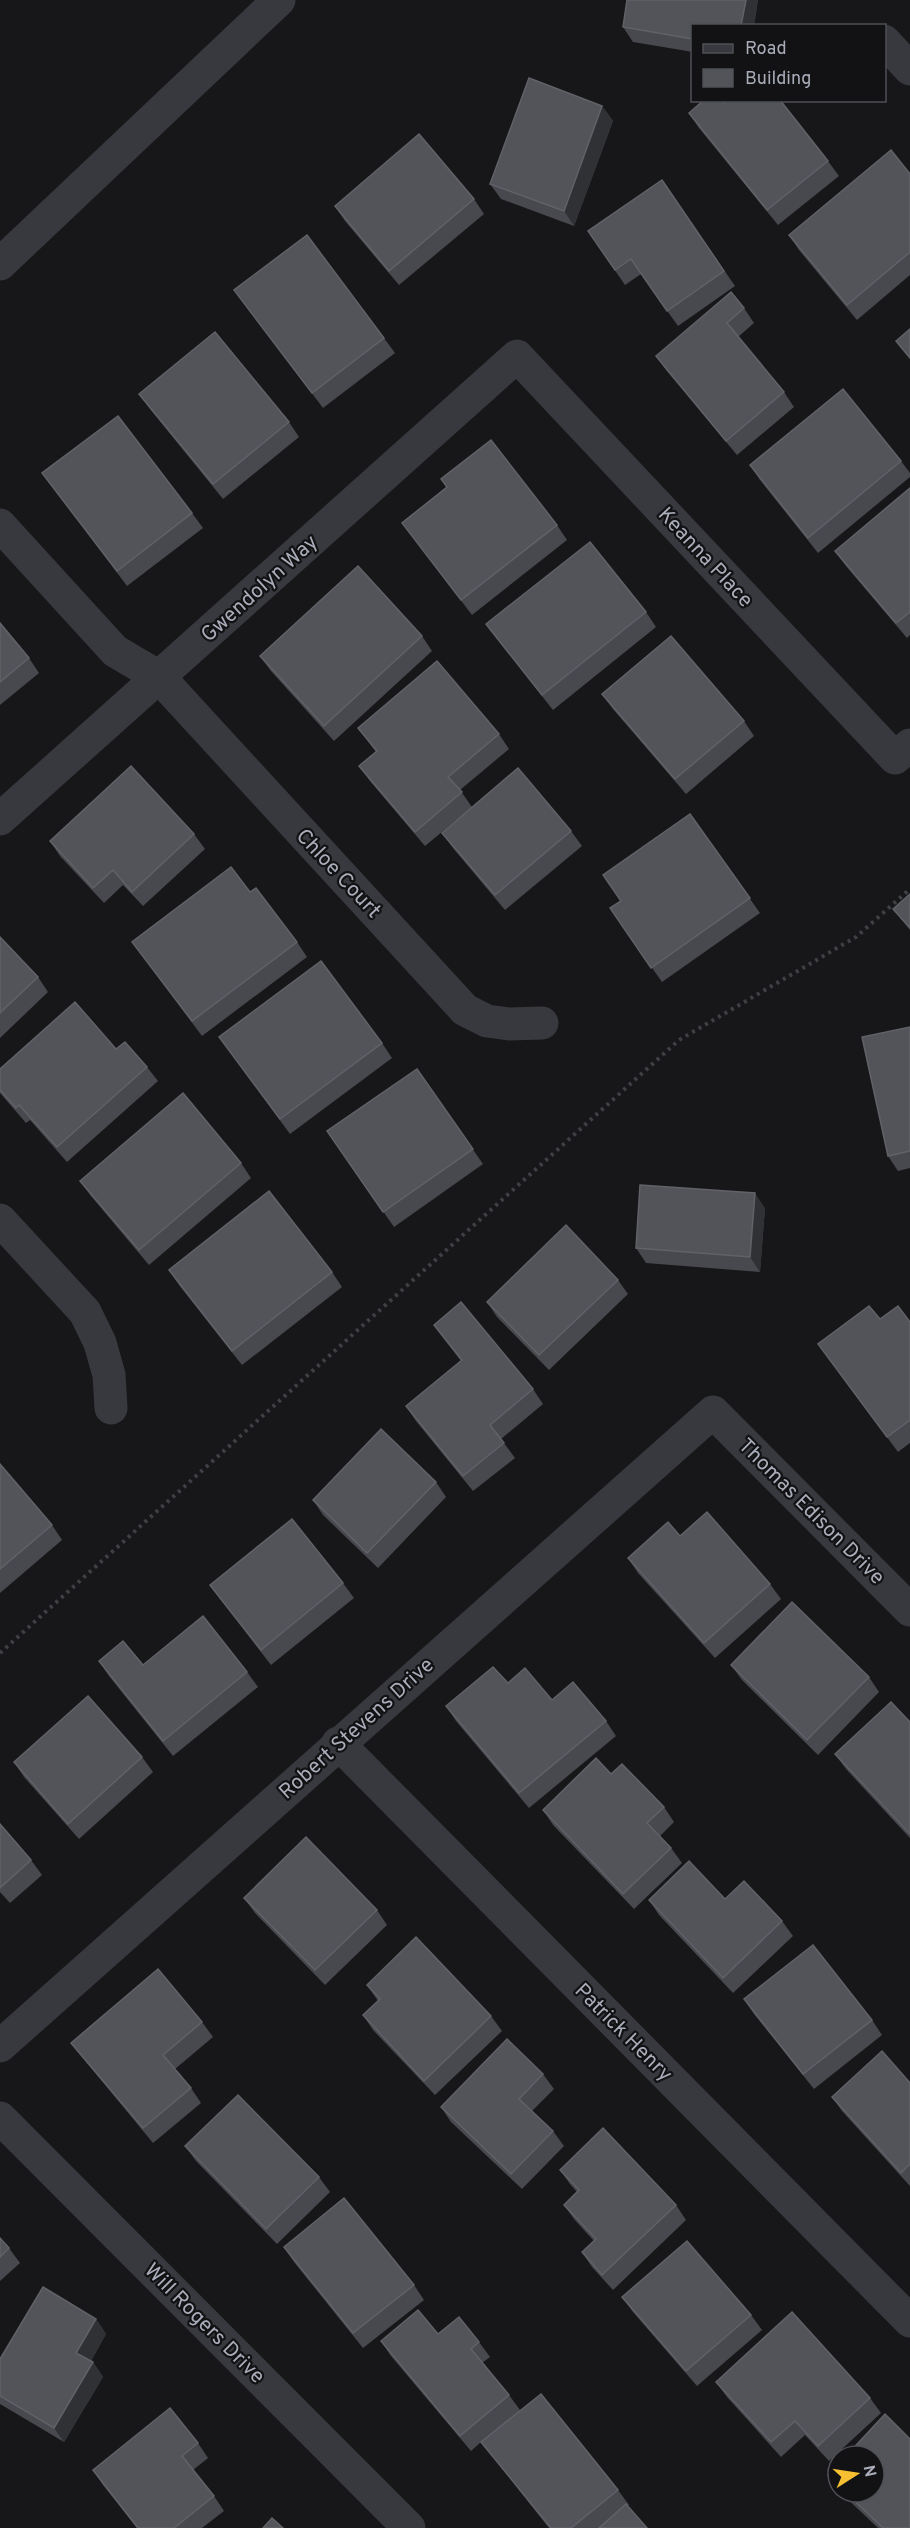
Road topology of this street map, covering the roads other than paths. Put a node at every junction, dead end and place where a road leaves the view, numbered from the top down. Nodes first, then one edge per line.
1 (279, 0) edge
2 (886, 42) edge
3 (910, 69) edge
4 (0, 264) edge
5 (517, 356) joint
6 (0, 525) edge
7 (159, 677) junction
8 (903, 751) edge
9 (0, 819) edge
10 (542, 1023) dead end
11 (0, 1220) edge
12 (111, 1408) dead end
13 (713, 1412) joint
14 (910, 1610) edge
15 (338, 1743) junction
16 (0, 2046) edge
17 (0, 2118) edge
18 (910, 2321) edge
19 (409, 2528) edge

1 - 4 street
2 - 3 street
5 - 7 street, Gwendolyn Way
5 - 8 street, Keanna Place
6 - 7 street, Chloe Court
7 - 9 street, Gwendolyn Way
7 - 10 street, Chloe Court
11 - 12 street
13 - 14 street, Thomas Edison Drive
13 - 15 street, Robert Stevens Drive
15 - 16 street, Robert Stevens Drive
15 - 18 street, Patrick Henry
17 - 19 street, Will Rogers Drive

